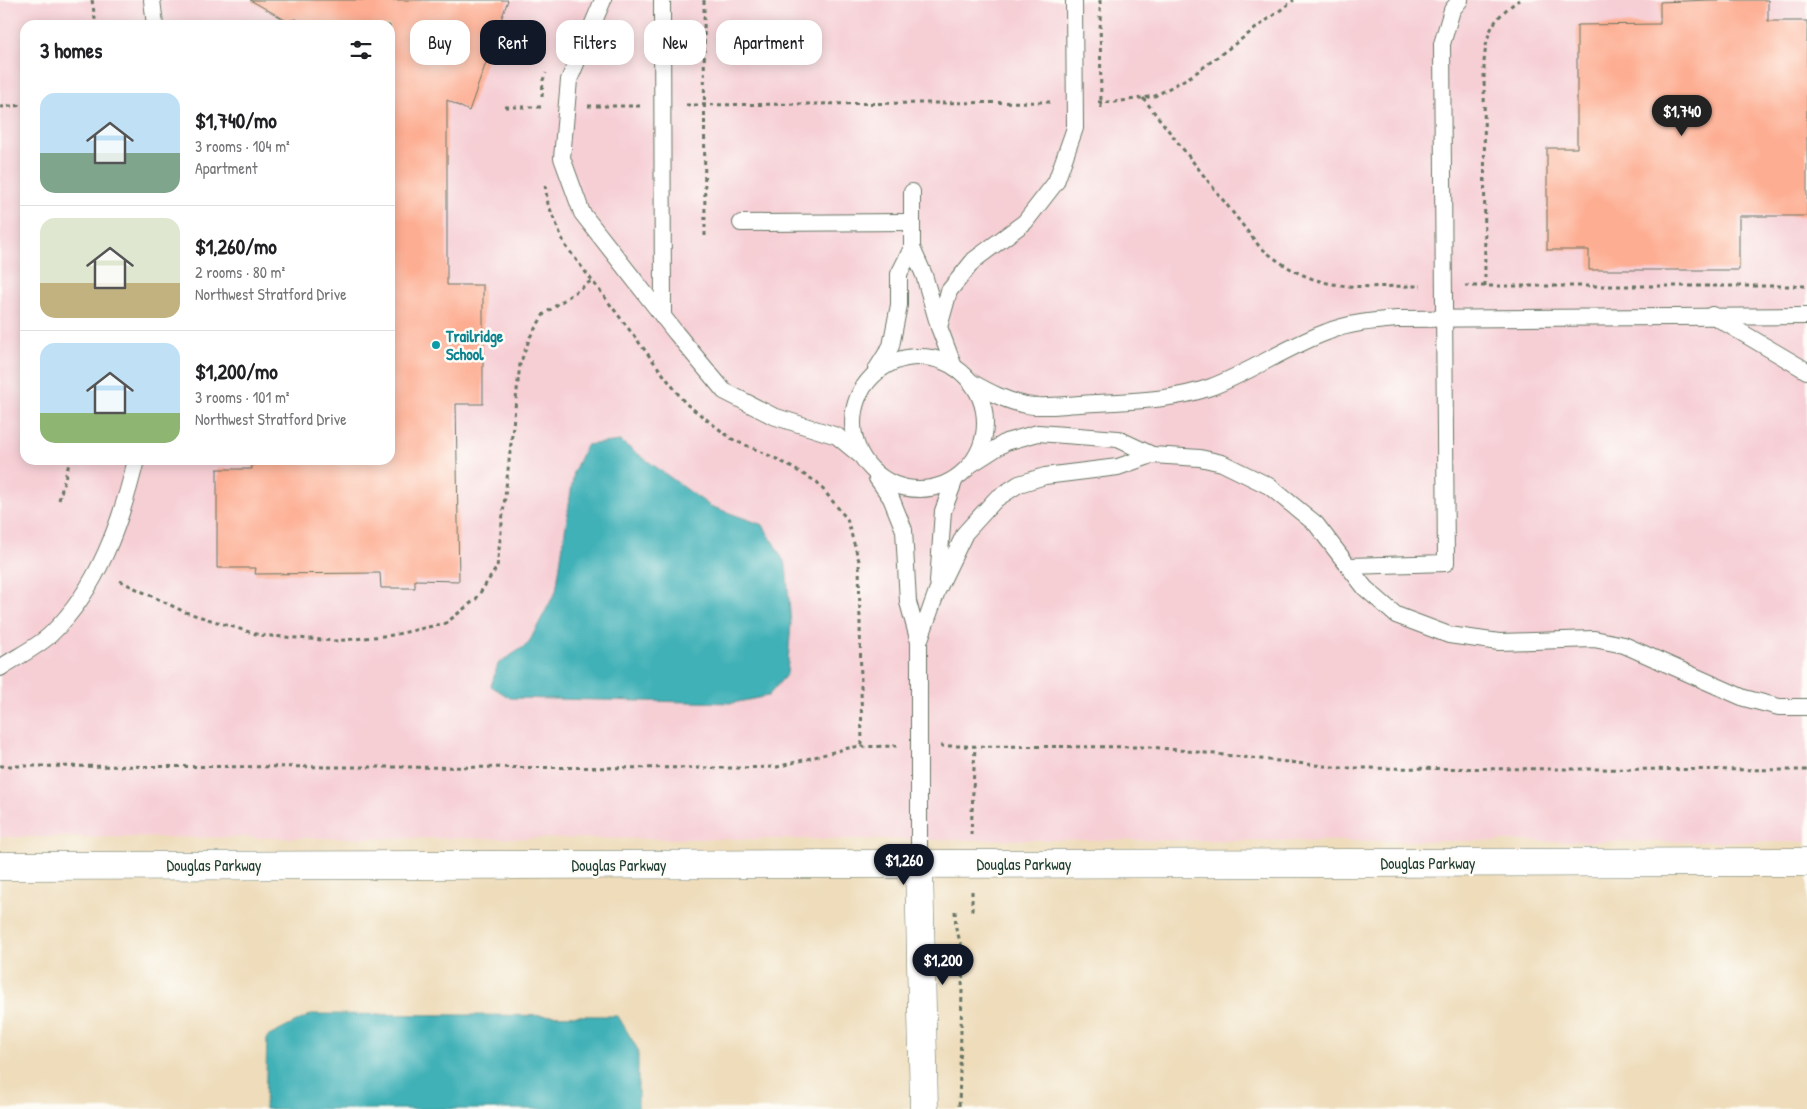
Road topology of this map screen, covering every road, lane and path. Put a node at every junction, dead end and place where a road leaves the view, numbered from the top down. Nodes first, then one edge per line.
1 (92, 0) edge
2 (152, 0) edge
3 (603, 0) edge
4 (662, 0) edge
5 (704, 0) edge
6 (1074, 0) edge
7 (1100, 0) edge
8 (1294, 0) edge
9 (1460, 0) edge
10 (1519, 0) edge
11 (95, 20) edge
12 (154, 20) edge
13 (1074, 102) junction
14 (1101, 102) junction
15 (20, 105) edge
16 (566, 106) junction
17 (662, 106) junction
18 (705, 106) junction
19 (0, 107) edge
20 (505, 107) dead end
21 (1101, 110) dead end
22 (912, 192) dead end
23 (912, 222) junction
24 (741, 223) dead end
25 (705, 238) dead end
26 (912, 248) junction
27 (591, 281) dead end
28 (1485, 286) dead end
29 (1712, 315) junction
30 (1807, 316) edge
31 (663, 317) junction
32 (1443, 319) junction
33 (939, 328) junction
34 (954, 367) junction
35 (1807, 371) edge
36 (873, 375) junction
37 (971, 382) junction
38 (860, 455) junction
39 (1152, 455) junction
40 (971, 464) junction
41 (69, 465) edge
42 (135, 465) edge
43 (873, 472) junction
44 (955, 479) junction
45 (59, 500) dead end
46 (1350, 566) junction
47 (120, 581) dead end
48 (937, 591) junction
49 (919, 642) junction
50 (0, 668) edge
51 (1807, 707) edge
52 (975, 746) dead end
53 (1807, 862) edge
54 (920, 864) junction
55 (972, 864) junction
56 (0, 866) edge
57 (955, 911) dead end
58 (972, 913) dead end
59 (924, 1109) edge
60 (959, 1109) edge

1 - 11 path
2 - 12 lane
3 - 16 lane
4 - 17 lane
5 - 18 path
6 - 13 lane
7 - 14 path
8 - 14 path
9 - 32 lane
10 - 28 path
13 - 14 path
13 - 18 path
13 - 33 lane
14 - 21 path
15 - 19 path
16 - 17 path
16 - 20 path
16 - 31 lane
17 - 18 path
17 - 31 lane
18 - 25 path
22 - 23 lane
23 - 24 lane
23 - 26 lane
26 - 33 lane
26 - 36 lane
27 - 47 path
29 - 30 lane
29 - 32 lane
29 - 35 lane
31 - 38 lane
32 - 37 lane
32 - 46 lane
33 - 34 lane
34 - 36 lane
34 - 37 lane
36 - 38 lane
37 - 40 lane
38 - 43 lane
39 - 40 lane
39 - 46 lane
39 - 48 lane
40 - 44 lane
41 - 45 path
42 - 50 lane
43 - 44 lane
43 - 49 lane
44 - 48 lane
46 - 51 lane
48 - 49 lane
49 - 54 lane
52 - 55 path
53 - 55 street, Douglas Parkway
54 - 55 street, Douglas Parkway
54 - 56 street, Douglas Parkway
54 - 59 street
55 - 58 path
57 - 60 path

